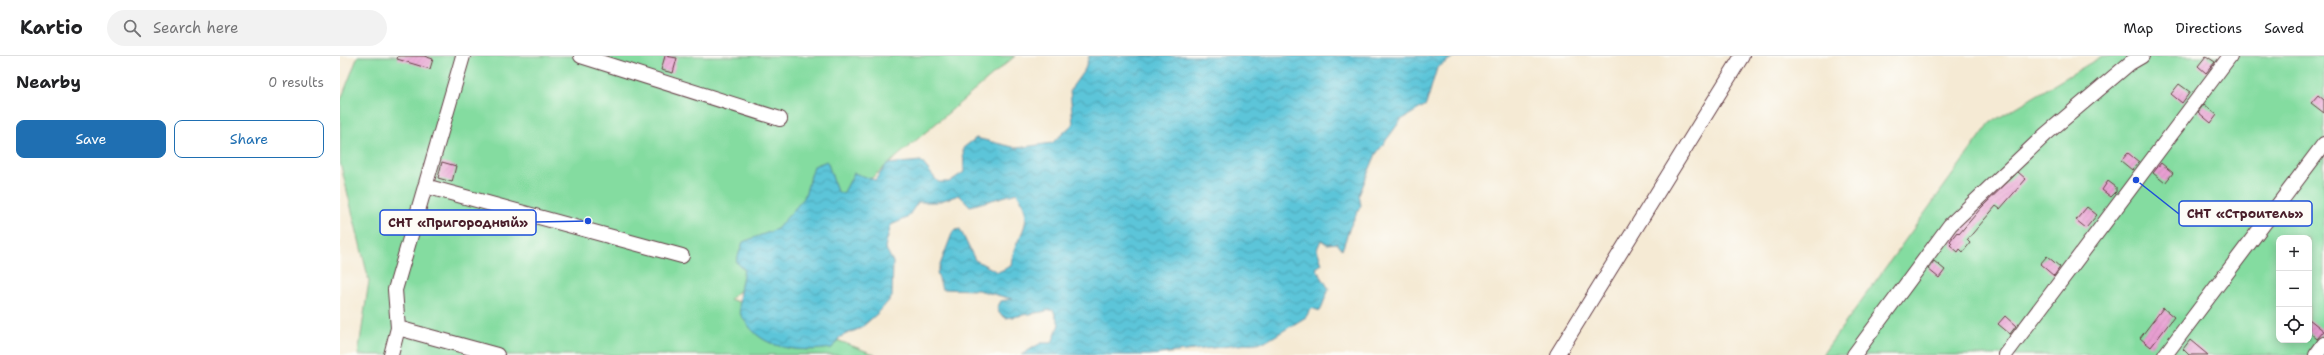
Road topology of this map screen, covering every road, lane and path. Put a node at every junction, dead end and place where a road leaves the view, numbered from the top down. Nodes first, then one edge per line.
1 (463, 56) edge
2 (581, 56) edge
3 (1742, 56) edge
4 (2142, 56) edge
5 (2230, 56) edge
6 (780, 119) dead end
7 (2324, 144) edge
8 (425, 186) junction
9 (682, 256) dead end
10 (398, 328) junction
11 (2324, 344) edge
12 (391, 355) edge
13 (497, 355) edge
14 (1557, 355) edge
15 (1854, 355) edge
16 (2005, 355) edge
17 (2165, 355) edge
18 (2316, 355) edge

1 - 8 street
2 - 6 street
3 - 14 street
4 - 15 street
5 - 16 street
7 - 17 street
8 - 9 street
8 - 10 street
10 - 12 street
10 - 13 street
11 - 18 street

